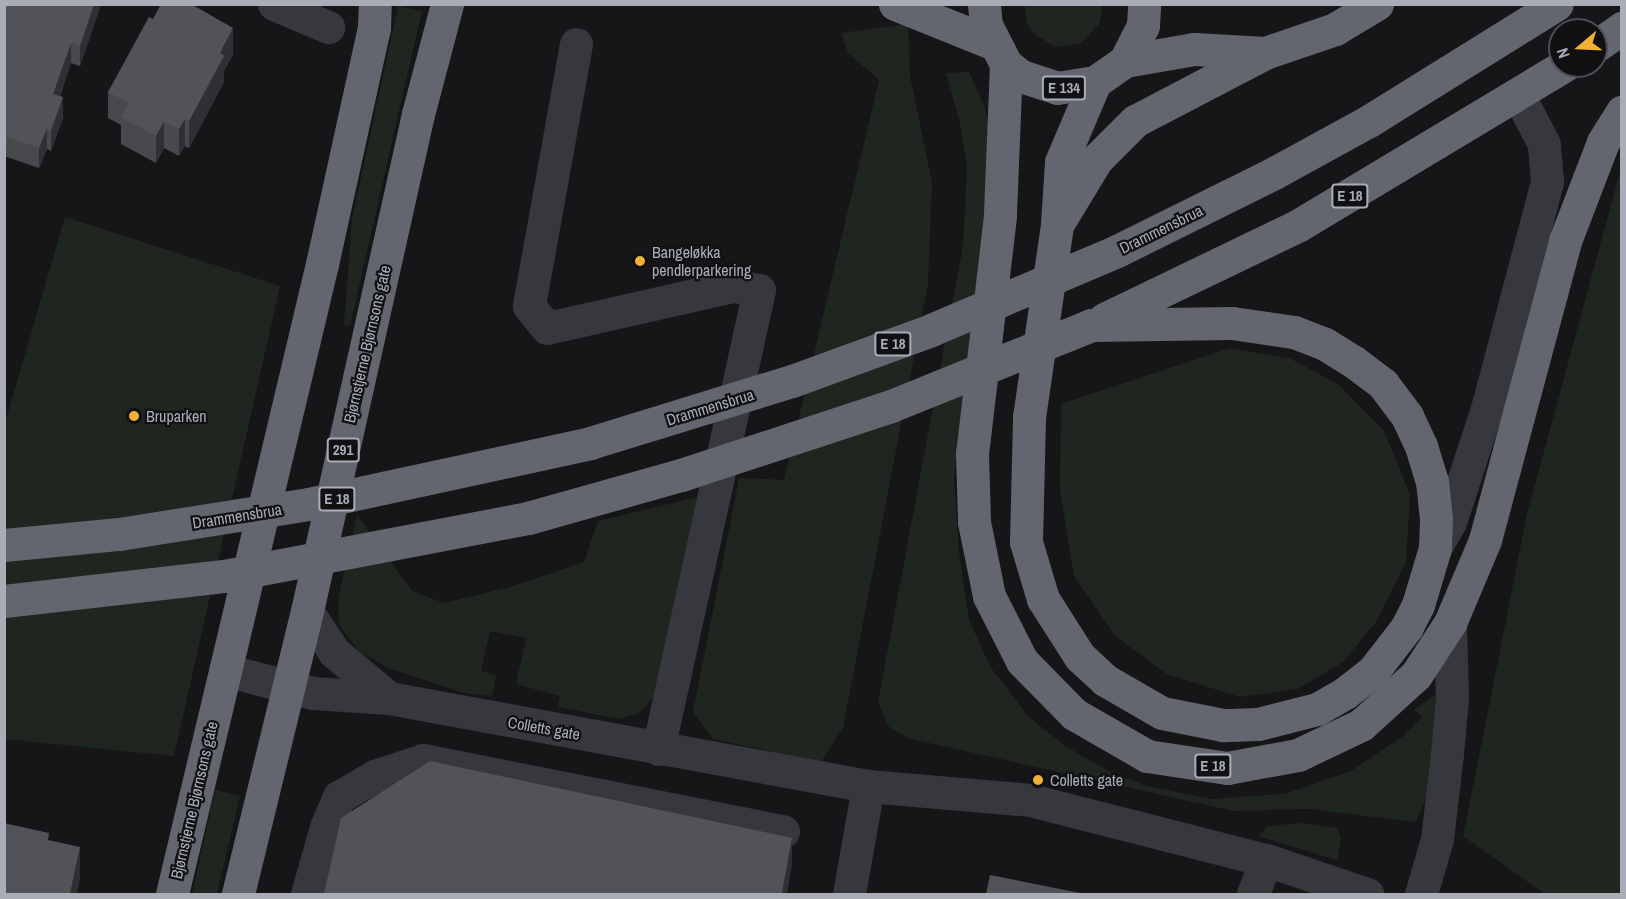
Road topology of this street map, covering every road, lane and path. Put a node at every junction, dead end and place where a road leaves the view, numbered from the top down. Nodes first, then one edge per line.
1 (274, 4) edge
2 (375, 4) edge
3 (447, 4) edge
4 (895, 4) edge
5 (984, 4) edge
6 (1144, 4) edge
7 (1377, 4) edge
8 (1557, 4) edge
9 (328, 27) dead end
10 (1622, 28) edge
11 (1608, 37) edge
12 (576, 44) dead end
13 (1265, 53) junction
14 (999, 54) junction
15 (1125, 61) junction
16 (1548, 77) edge
17 (1095, 82) junction
18 (1519, 96) junction
19 (1622, 111) edge
20 (1057, 224) junction
21 (1130, 316) junction
22 (4, 545) edge
23 (1435, 548) junction
24 (4, 601) edge
25 (307, 611) junction
26 (1450, 623) junction
27 (225, 670) junction
28 (287, 688) junction
29 (389, 698) junction
30 (658, 749) junction
31 (868, 786) junction
32 (783, 831) dead end
33 (1266, 860) junction
34 (172, 894) edge
35 (238, 894) edge
36 (307, 894) edge
37 (849, 894) edge
38 (1253, 894) edge
39 (1367, 894) edge
40 (1421, 894) edge

1 - 9 street
2 - 27 highway, Bjørnstjerne Bjørnsons gate
3 - 25 highway, Bjørnstjerne Bjørnsons gate / 291
4 - 14 highway, E 134
5 - 14 highway
6 - 15 highway, E 134
7 - 13 highway, E 134
8 - 22 highway, Drammensbrua / E 18, bridge
10 - 11 highway
12 - 30 street
13 - 15 highway, E 134
13 - 20 highway, E 18
14 - 17 highway, E 134
14 - 26 highway, E 18
15 - 17 highway, E 134
16 - 18 highway, E 18
17 - 20 highway, E 18
18 - 21 highway, E 18
18 - 23 street
19 - 26 highway, E 18
20 - 23 highway, E 18
21 - 23 highway, E 18
21 - 24 highway, E 18, bridge
25 - 28 highway, Bjørnstjerne Bjørnsons gate / 291
25 - 29 street, Colletts gate
26 - 40 street
27 - 28 street, Colletts gate
27 - 34 highway, Bjørnstjerne Bjørnsons gate
28 - 29 street, Colletts gate
28 - 35 highway, Bjørnstjerne Bjørnsons gate / 291
29 - 30 street, Colletts gate
30 - 31 street, Colletts gate
31 - 33 street, Colletts gate
31 - 37 street
32 - 36 street
33 - 38 street
33 - 39 street, Colletts gate

